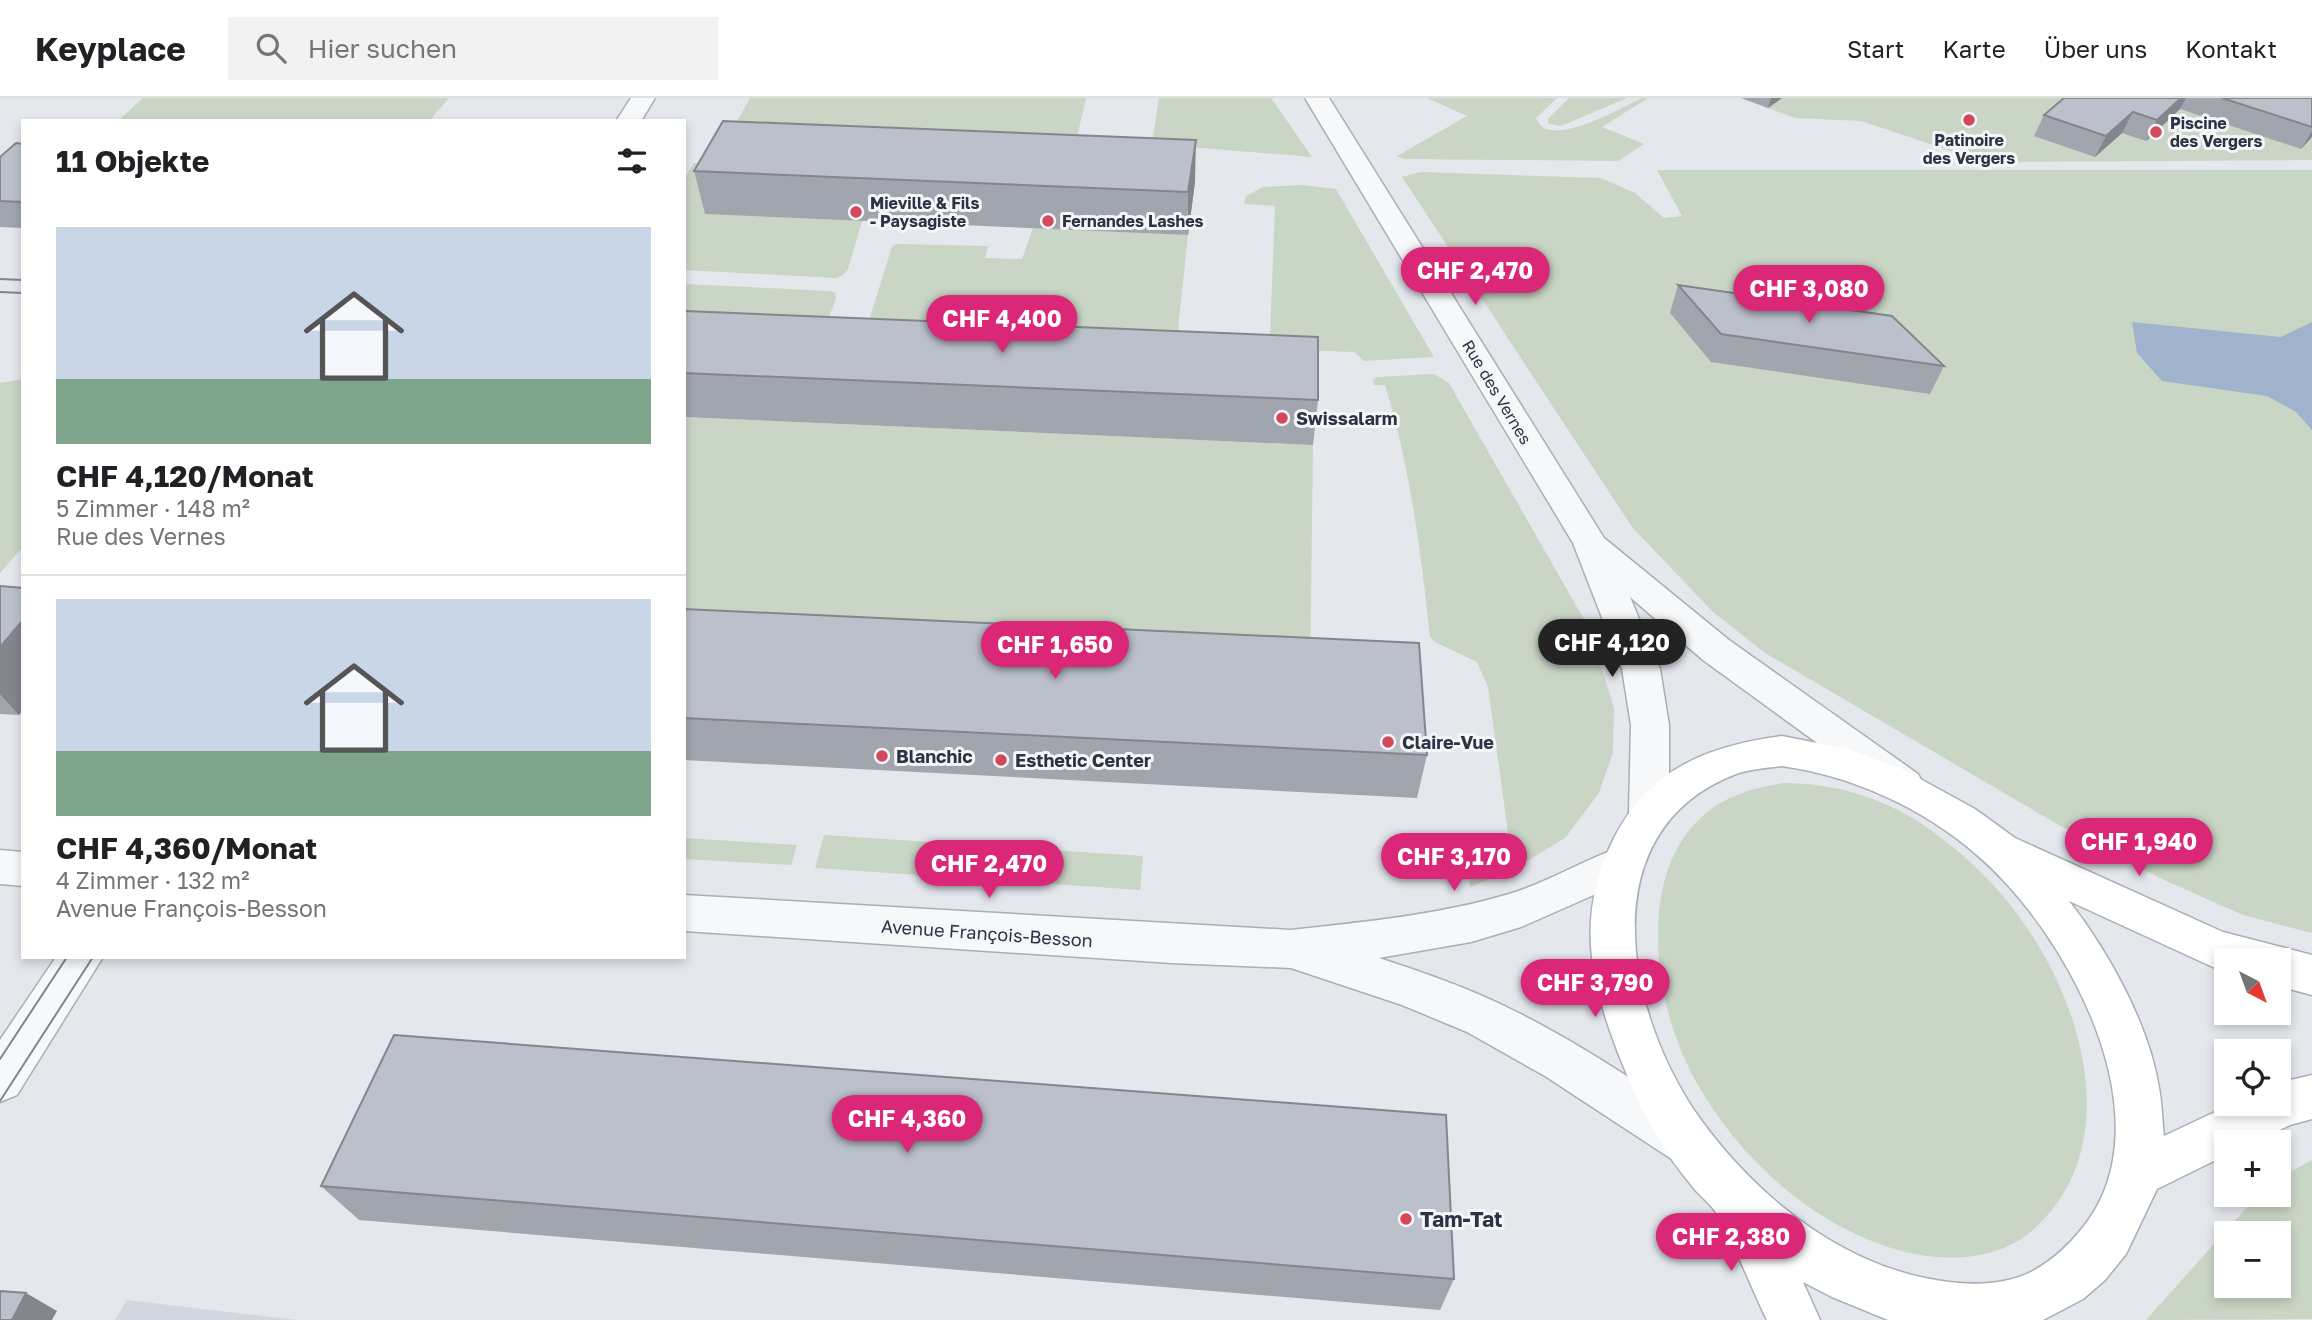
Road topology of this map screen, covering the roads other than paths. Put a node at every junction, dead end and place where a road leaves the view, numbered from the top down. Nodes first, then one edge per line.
1 (642, 98) edge
2 (1317, 98) edge
3 (629, 119) edge
4 (1590, 543) junction
5 (1914, 792) junction
6 (1649, 813) junction
7 (1998, 848) junction
8 (1624, 863) junction
9 (0, 867) edge
10 (21, 869) edge
11 (686, 913) edge
12 (2215, 948) edge
13 (1291, 949) junction
14 (80, 959) edge
15 (2291, 969) edge
16 (2312, 975) edge
17 (0, 1080) edge
18 (2312, 1097) edge
19 (1688, 1142) junction
20 (2137, 1173) junction
21 (1735, 1197) junction
22 (2074, 1276) junction
23 (1794, 1320) edge
24 (2047, 1320) edge

1 - 3 street
2 - 4 street, Rue des Vernes
4 - 5 street, Rue des Vernes
4 - 6 street, Rue des Vernes
5 - 6 main road
5 - 7 main road
6 - 8 main road
7 - 12 main road
7 - 20 main road
8 - 13 street, Avenue François-Besson
8 - 19 main road
9 - 10 street
11 - 13 street, Avenue François-Besson
13 - 19 street, Avenue François-Besson
14 - 17 street
15 - 16 main road
18 - 20 main road
19 - 21 main road
20 - 22 main road
21 - 22 main road
21 - 23 main road
22 - 24 main road

